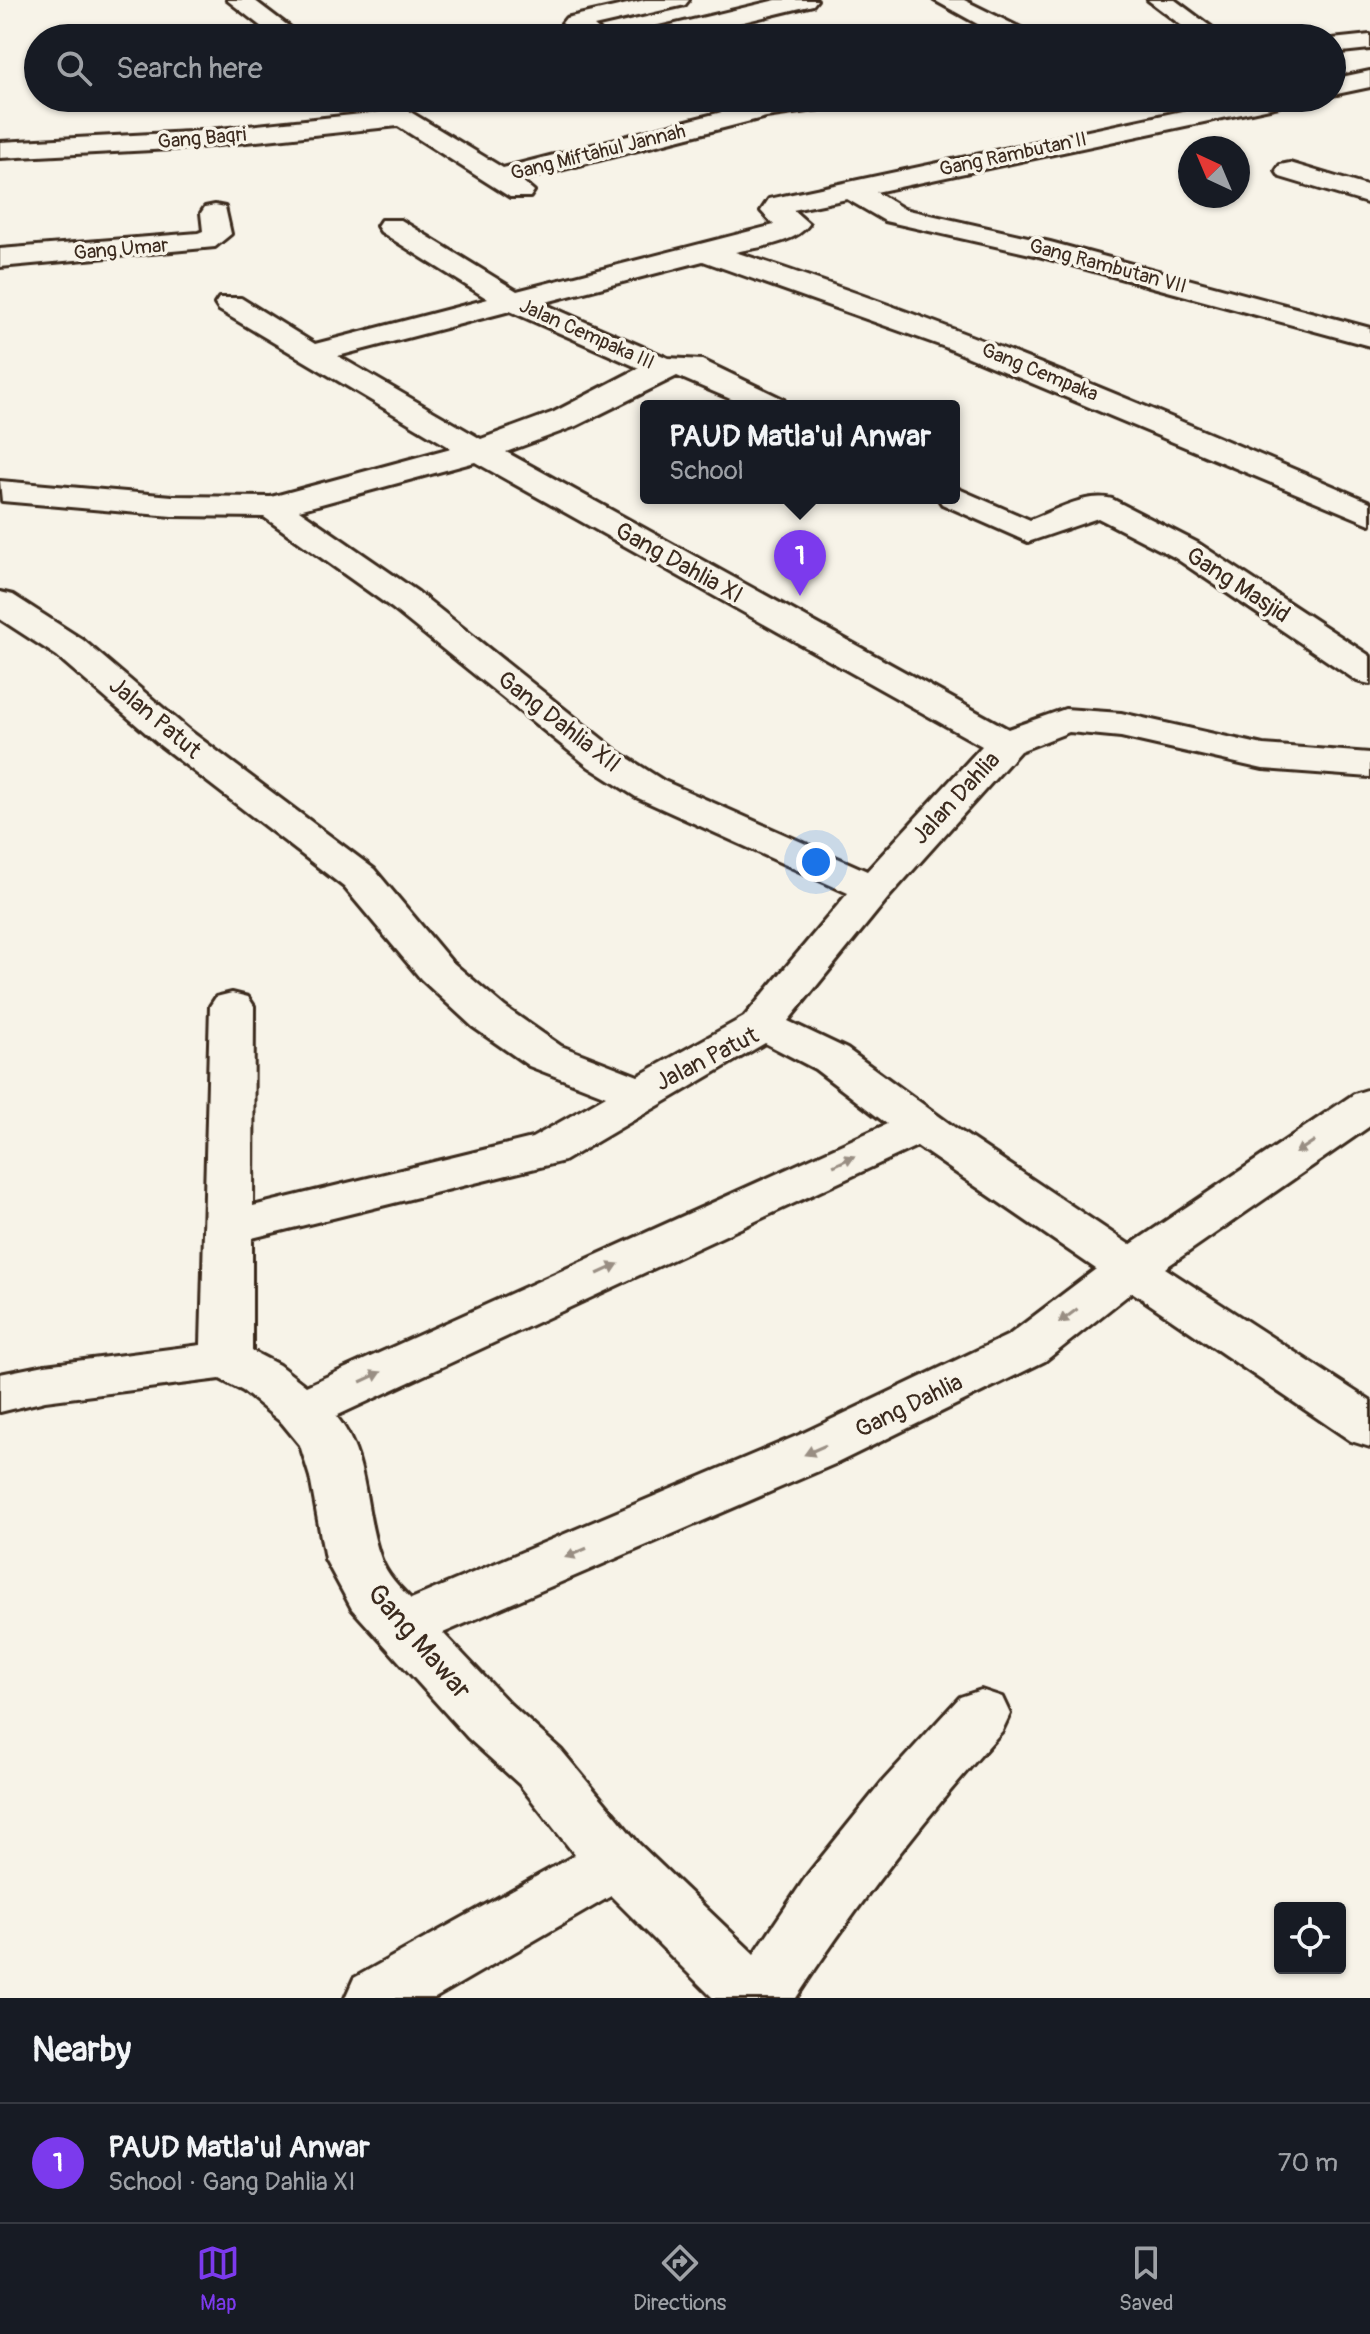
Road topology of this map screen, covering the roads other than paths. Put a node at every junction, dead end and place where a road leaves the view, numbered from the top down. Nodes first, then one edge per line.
1 (239, 0) edge
2 (677, 0) edge
3 (805, 0) edge
4 (946, 0) edge
5 (1160, 0) edge
6 (272, 24) edge
7 (575, 24) edge
8 (705, 24) edge
9 (994, 24) edge
10 (1194, 24) edge
11 (1370, 42) edge
12 (1346, 45) edge
13 (1370, 79) edge
14 (1346, 84) edge
15 (346, 112) edge
16 (402, 112) edge
17 (753, 112) edge
18 (1213, 112) edge
19 (37, 149) junction
20 (0, 150) edge
21 (1290, 171) dead end
22 (23, 175) dead end
23 (497, 178) junction
24 (850, 189) junction
25 (524, 194) dead end
26 (1370, 196) edge
27 (215, 213) dead end
28 (391, 226) dead end
29 (19, 228) dead end
30 (701, 251) junction
31 (10, 258) edge
32 (510, 300) junction
33 (230, 304) dead end
34 (1370, 337) edge
35 (311, 354) junction
36 (664, 368) junction
37 (760, 400) edge
38 (479, 451) junction
39 (1, 491) edge
40 (960, 500) edge
41 (272, 507) junction
42 (1370, 514) edge
43 (0, 603) edge
44 (1370, 673) edge
45 (1006, 743) junction
46 (1370, 765) edge
47 (873, 889) junction
48 (232, 1006) dead end
49 (760, 1027) junction
50 (641, 1093) junction
51 (1370, 1104) edge
52 (920, 1127) junction
53 (228, 1228) junction
54 (1130, 1268) junction
55 (226, 1360) junction
56 (0, 1393) edge
57 (301, 1410) junction
58 (1370, 1428) edge
59 (404, 1626) junction
60 (981, 1714) dead end
61 (617, 1862) junction
62 (377, 1998) edge
63 (758, 1998) edge

1 - 6 street
2 - 7 street
3 - 8 street
4 - 9 street
5 - 10 street
11 - 12 street
13 - 14 street
15 - 19 street, Gang Baqri
16 - 23 street
17 - 23 street, Gang Miftahul Jannah
18 - 24 street, Gang Rambutan II
19 - 20 street, Gang Baqri
19 - 22 street
21 - 26 street
23 - 25 street
24 - 30 street, Gang Rambutan II
24 - 34 street, Gang Rambutan VII
27 - 31 street, Gang Umar
28 - 32 street, Jalan Cempaka III
29 - 31 street
30 - 32 street
30 - 42 street, Gang Cempaka
32 - 35 street
32 - 36 street, Jalan Cempaka III
33 - 35 street, Gang Dahlia XI
35 - 38 street, Gang Dahlia XI
36 - 37 street, Jalan Cempaka III
36 - 38 street
38 - 41 street
38 - 45 street, Gang Dahlia XI
39 - 41 street
40 - 44 street, Gang Masjid
41 - 47 street, Gang Dahlia XII
43 - 50 street, Jalan Patut
45 - 46 street, Jalan Dahlia
45 - 47 street, Jalan Dahlia
47 - 49 street, Jalan Dahlia
48 - 53 street
49 - 50 street, Jalan Patut
49 - 52 street, Jalan Patut
50 - 53 street
51 -> 54 street, Gang Dahlia
52 - 54 street, Jalan Patut
57 -> 52 street
53 - 55 street
54 - 58 street, Jalan Patut
54 -> 59 street, Gang Dahlia
55 - 56 street
55 - 57 street, Gang Mawar
57 - 59 street, Gang Mawar
59 - 61 street, Gang Mawar
60 - 63 street
61 - 62 street
61 - 63 street, Gang Mawar

